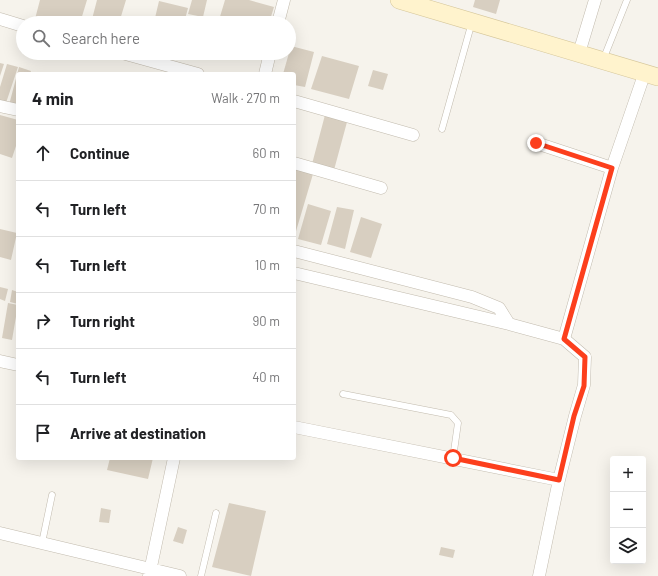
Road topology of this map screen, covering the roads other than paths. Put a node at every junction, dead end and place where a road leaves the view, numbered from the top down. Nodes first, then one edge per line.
1 (284, 0) edge
2 (399, 0) edge
3 (595, 0) edge
4 (627, 0) edge
5 (280, 16) edge
6 (0, 19) edge
7 (472, 22) junction
8 (16, 24) edge
9 (579, 53) junction
10 (147, 60) edge
11 (268, 60) edge
12 (603, 60) junction
13 (191, 72) edge
14 (265, 72) edge
15 (651, 74) edge
16 (296, 102) edge
17 (0, 106) edge
18 (16, 110) edge
19 (442, 129) dead end
20 (413, 135) dead end
21 (536, 143) dead end
22 (296, 164) edge
23 (612, 168) junction
24 (381, 188) dead end
25 (296, 253) edge
26 (296, 272) edge
27 (509, 324) junction
28 (564, 339) junction
29 (0, 360) edge
30 (16, 364) edge
31 (343, 394) dead end
32 (296, 427) edge
33 (453, 458) junction
34 (174, 460) edge
35 (559, 480) junction
36 (52, 495) dead end
37 (216, 513) dead end
38 (0, 532) edge
39 (42, 543) junction
40 (150, 573) edge
41 (180, 576) edge
42 (201, 576) edge
43 (539, 576) edge

1 - 5 street
2 - 7 street
3 - 9 street
4 - 12 lane
6 - 8 street
7 - 9 street
7 - 19 lane
9 - 12 street
10 - 13 street
11 - 14 street
12 - 15 street
15 - 23 street
16 - 20 street
17 - 18 street
21 - 23 street
22 - 24 street
23 - 28 street
25 - 27 street
26 - 27 street
27 - 28 street
28 - 35 street
29 - 30 street
31 - 33 lane
32 - 33 street
33 - 35 street
34 - 40 street
35 - 43 street
36 - 39 lane
37 - 42 lane
38 - 39 street
39 - 40 street
40 - 41 street

